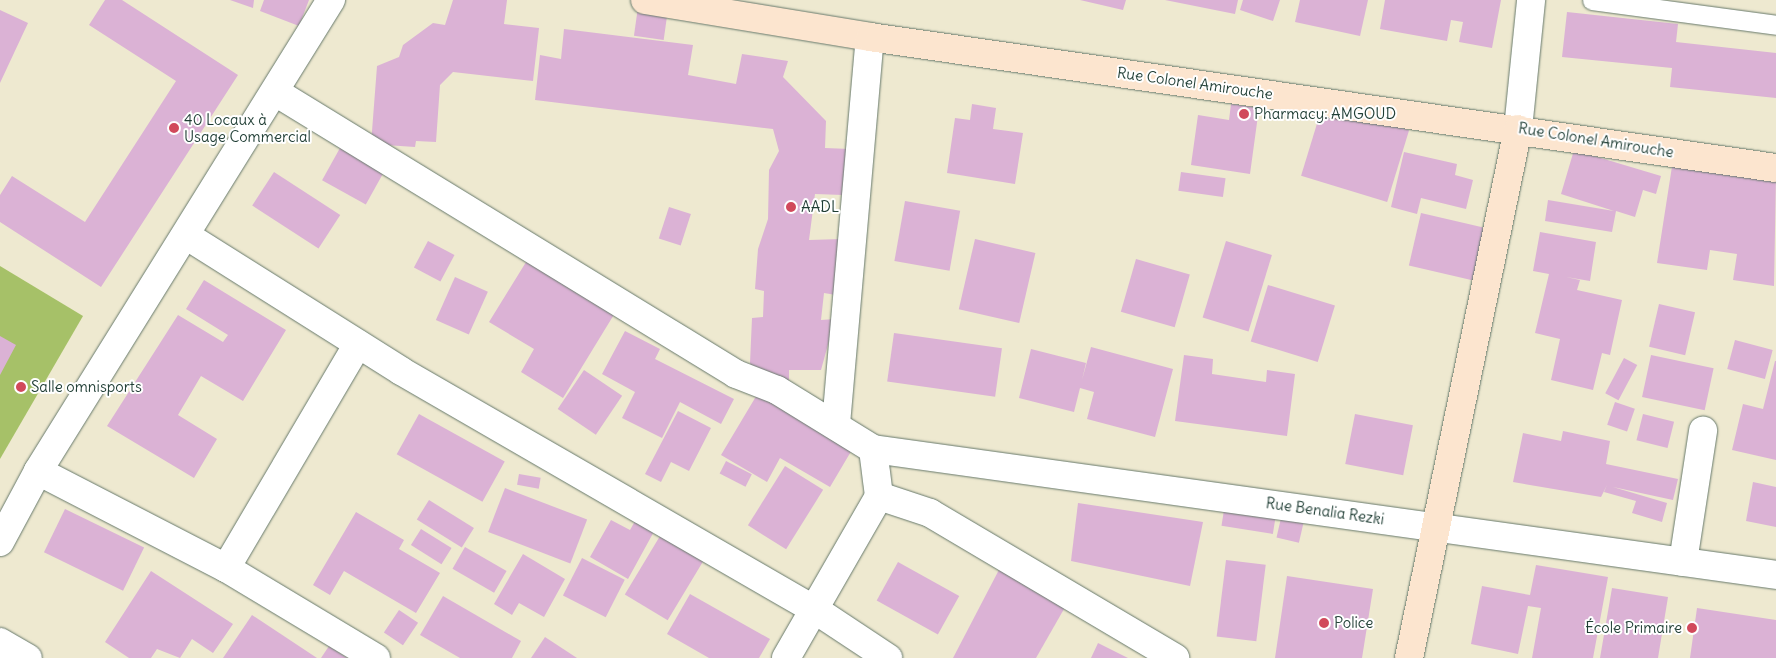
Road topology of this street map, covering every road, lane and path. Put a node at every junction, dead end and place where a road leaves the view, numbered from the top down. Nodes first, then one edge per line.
1 (331, 0) edge
2 (645, 0) edge
3 (1531, 0) edge
4 (1592, 0) edge
5 (698, 4) edge
6 (1776, 25) edge
7 (870, 37) junction
8 (277, 93) junction
9 (1518, 129) junction
10 (1776, 168) edge
11 (187, 236) junction
12 (358, 344) junction
13 (836, 424) junction
14 (1703, 431) dead end
15 (873, 449) junction
16 (38, 471) junction
17 (879, 496) junction
18 (1433, 526) junction
19 (0, 542) edge
20 (1683, 562) junction
21 (226, 568) junction
22 (1776, 575) edge
23 (814, 610) junction
24 (0, 642) edge
25 (28, 658) edge
26 (376, 658) edge
27 (786, 658) edge
28 (888, 658) edge
29 (1175, 658) edge
30 (1409, 658) edge

1 - 8 street
2 - 5 main road, Rue Colonel Amirouche
3 - 9 street
4 - 6 lane
5 - 7 main road, Rue Colonel Amirouche
7 - 9 main road, Rue Colonel Amirouche
7 - 13 street
8 - 11 street
8 - 13 street
9 - 10 main road, Rue Colonel Amirouche
9 - 18 main road
11 - 12 street
11 - 16 street
12 - 21 street
12 - 23 street
13 - 15 street
14 - 20 street
15 - 17 street
15 - 18 street, Rue Benalia Rezki
16 - 19 street
16 - 21 street
17 - 23 street
17 - 29 street
18 - 20 street, Rue Benalia Rezki
18 - 30 main road
20 - 22 street, Rue Benalia Rezki
21 - 26 street
23 - 27 street
23 - 28 street
24 - 25 street

